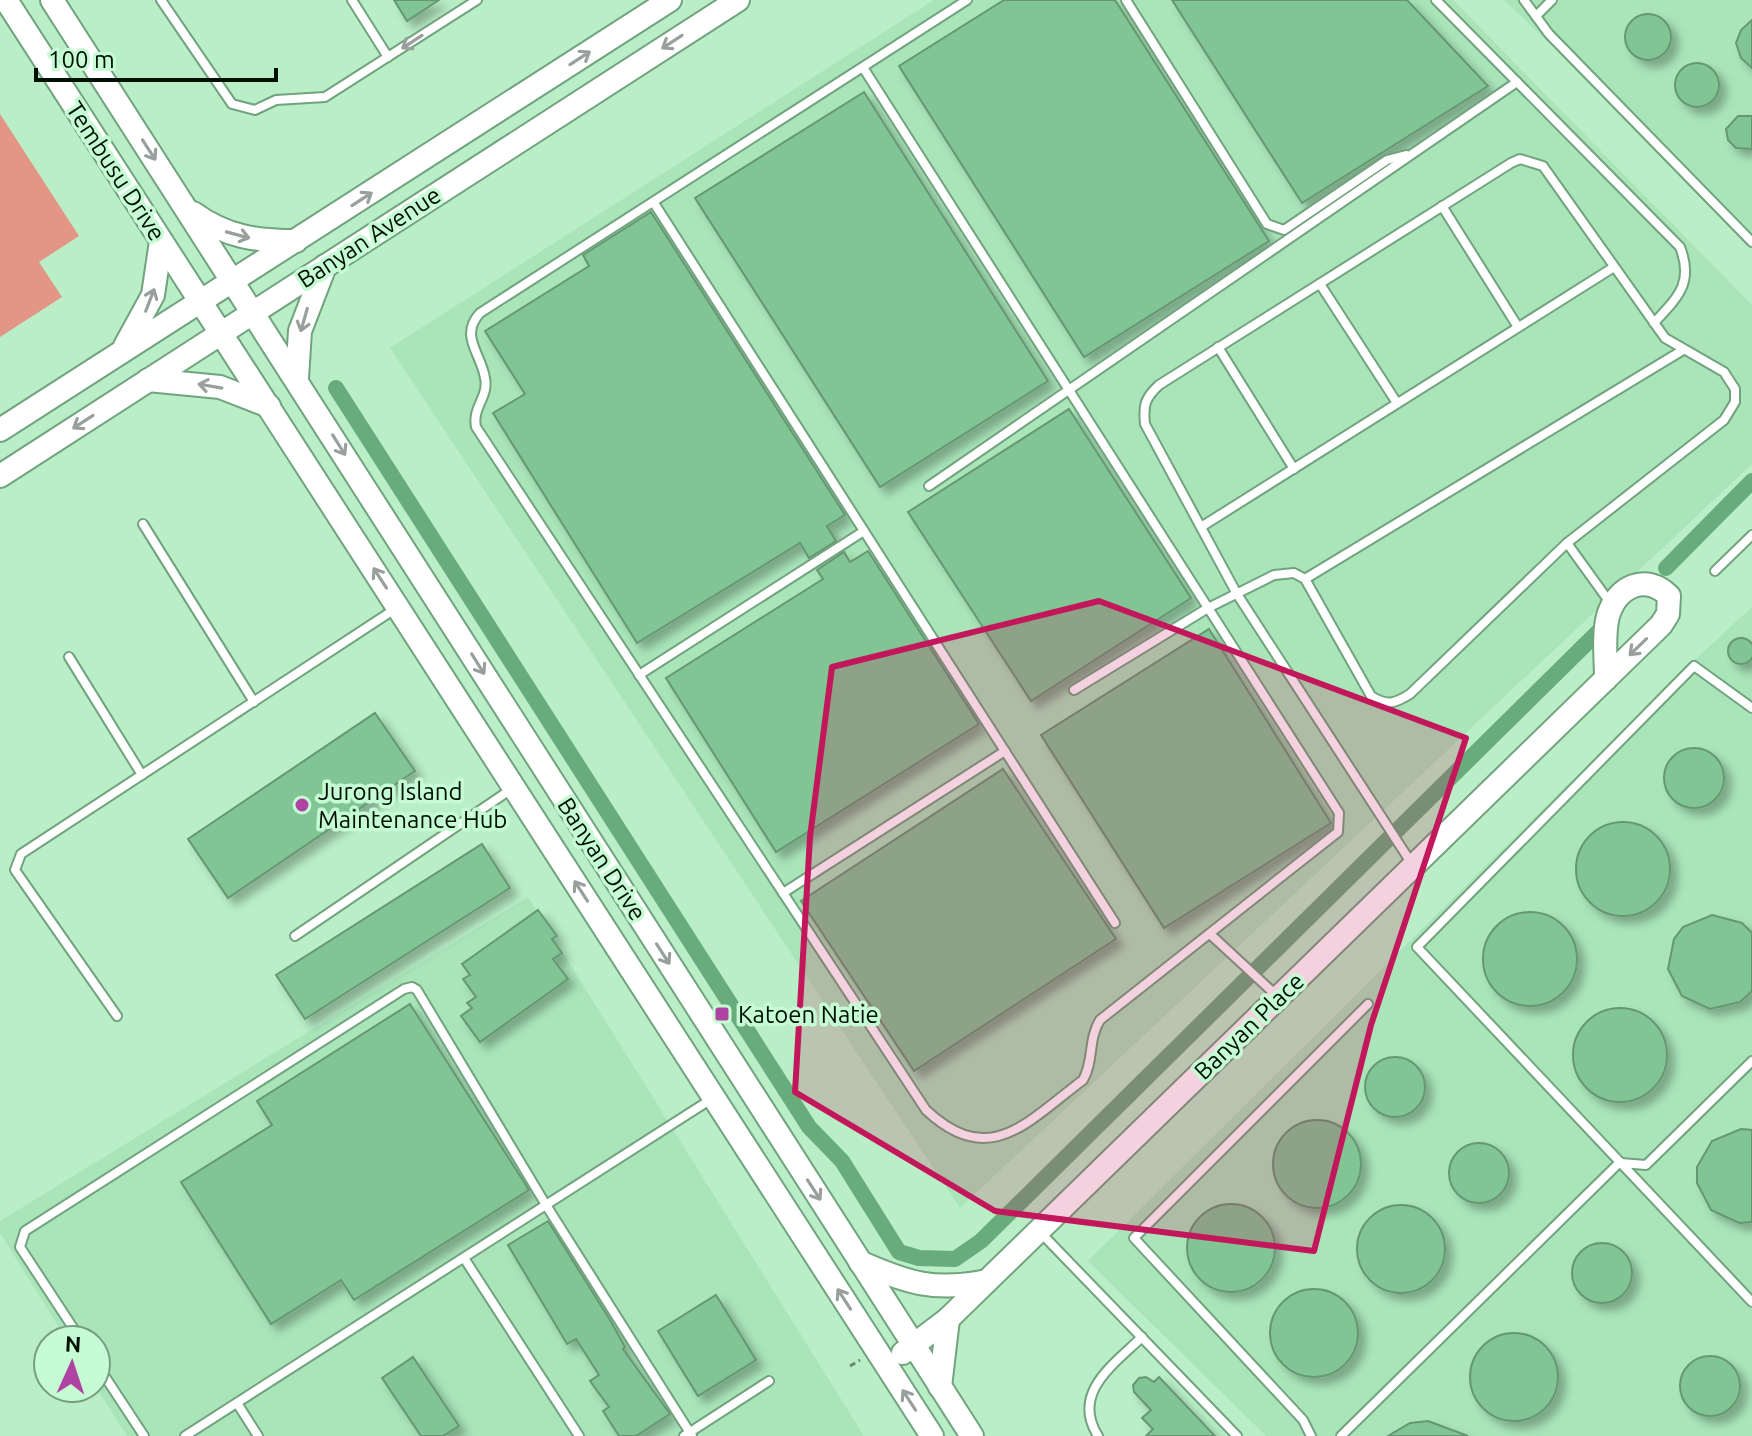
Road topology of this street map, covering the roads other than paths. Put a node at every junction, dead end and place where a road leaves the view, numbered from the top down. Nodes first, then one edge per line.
1 (6, 0) edge
2 (52, 0) edge
3 (161, 0) edge
4 (352, 0) edge
5 (477, 0) edge
6 (670, 0) edge
7 (738, 0) edge
8 (967, 0) edge
9 (1126, 0) edge
10 (1436, 0) edge
11 (1524, 0) edge
12 (1552, 0) edge
13 (1536, 16) junction
14 (388, 57) junction
15 (864, 69) junction
16 (1517, 82) junction
17 (1413, 153) junction
18 (654, 203) junction
19 (1442, 206) junction
20 (186, 207) junction
21 (161, 241) junction
22 (297, 241) junction
23 (1752, 242) edge
24 (326, 265) junction
25 (1614, 267) junction
26 (234, 282) junction
27 (1320, 284) junction
28 (200, 302) junction
29 (253, 311) junction
30 (1654, 323) junction
31 (1518, 327) junction
32 (222, 332) junction
33 (1218, 347) junction
34 (1683, 350) junction
35 (120, 353) junction
36 (297, 379) junction
37 (148, 380) junction
38 (1070, 392) junction
39 (1397, 403) junction
40 (269, 406) junction
41 (0, 430) edge
42 (1294, 469) junction
43 (0, 476) edge
44 (929, 486) dead end
45 (143, 524) dead end
46 (1201, 527) junction
47 (864, 531) junction
48 (1752, 536) edge
49 (1567, 543) junction
50 (1715, 571) dead end
51 (1305, 579) junction
52 (1237, 594) junction
53 (1613, 606) junction
54 (398, 607) junction
55 (1208, 608) junction
56 (69, 657) dead end
57 (639, 675) junction
58 (1606, 679) junction
59 (1074, 690) dead end
60 (254, 702) junction
61 (1752, 708) edge
62 (1005, 751) junction
63 (142, 775) junction
64 (515, 787) junction
65 (1408, 858) junction
66 (783, 893) junction
67 (1115, 923) dead end
68 (1210, 934) junction
69 (295, 936) dead end
70 (1271, 991) junction
71 (1368, 1004) dead end
72 (117, 1016) dead end
73 (1752, 1061) edge
74 (714, 1098) junction
75 (1620, 1162) junction
76 (546, 1205) junction
77 (1039, 1231) junction
78 (464, 1258) junction
79 (860, 1262) junction
80 (988, 1281) junction
81 (1752, 1302) edge
82 (948, 1319) junction
83 (71, 1324) edge
84 (1142, 1337) junction
85 (913, 1347) junction
86 (886, 1365) junction
87 (769, 1381) dead end
88 (112, 1387) edge
89 (940, 1387) junction
90 (237, 1403) junction
91 (689, 1435) edge
92 (144, 1436) edge
93 (185, 1436) edge
94 (258, 1436) edge
95 (579, 1436) edge
96 (932, 1436) edge
97 (972, 1436) edge
98 (1098, 1436) edge
99 (1237, 1436) edge
100 (1311, 1436) edge
101 (1341, 1436) edge

1 - 21 street, Tembusu Drive
2 -> 20 street, Tembusu Drive
3 - 14 lane
4 - 14 lane
5 -> 14 lane
22 -> 6 street, Banyan Avenue
7 -> 24 street, Banyan Avenue
8 - 15 lane
9 - 17 lane
10 - 16 lane
11 - 13 lane
12 - 13 lane
13 - 23 lane
15 - 18 lane
15 - 38 lane
16 - 17 lane
16 - 30 lane
17 - 38 lane
18 - 47 lane
18 - 57 lane
19 - 25 lane
19 - 27 lane
19 - 31 lane
20 -> 22 street
20 - 26 street, Tembusu Drive
21 - 28 street, Tembusu Drive
35 -> 21 street
22 - 26 street, Banyan Avenue
24 - 29 street, Banyan Avenue
24 -> 36 street
25 - 30 lane
25 - 31 lane
26 - 28 street, Banyan Avenue
26 - 29 street, Banyan Drive
27 - 33 lane
27 - 39 lane
28 - 32 street, Banyan Drive
28 - 35 street, Banyan Avenue
29 - 32 street, Banyan Avenue
29 - 36 street, Banyan Drive
30 - 34 lane
31 - 39 lane
32 - 37 street, Banyan Avenue
32 - 40 street, Banyan Drive
33 - 42 lane
33 - 46 lane
34 - 49 lane
34 - 51 lane
35 - 41 street, Banyan Avenue
36 -> 79 street, Banyan Drive
40 -> 37 street
37 -> 43 street, Banyan Avenue
38 - 44 lane
38 - 55 lane
39 - 42 lane
54 -> 40 street, Banyan Drive
42 - 46 lane
45 - 60 lane
46 - 52 lane
47 - 57 lane
47 - 62 lane
48 - 50 lane
49 - 51 lane
49 - 53 lane
51 - 52 lane
52 - 55 lane
52 - 65 lane
53 - 58 street
53 -> 58 street, Banyan Place
54 - 60 lane
54 - 64 street, Banyan Drive
55 - 59 lane
55 - 68 lane
56 - 63 lane
57 - 66 lane
58 - 65 street, Banyan Place
60 - 63 lane
61 - 75 lane
62 - 66 lane
62 - 67 lane
63 - 72 lane
64 - 69 lane
74 -> 64 street, Banyan Drive
65 - 70 street, Banyan Place
66 - 68 lane
68 - 70 lane
70 - 77 street, Banyan Place
71 - 100 lane
73 - 75 lane
74 - 76 lane
86 -> 74 street, Banyan Drive
75 - 81 lane
75 - 101 lane
76 - 78 lane
76 - 83 lane
76 - 91 lane
77 - 80 street, Banyan Place
77 - 84 lane
78 - 90 lane
78 - 95 lane
79 - 80 street
79 - 85 street, Banyan Drive
80 - 82 street, Banyan Place
82 - 85 street, Banyan Place
82 - 89 street
84 - 98 lane
84 - 99 lane
85 - 86 street, Banyan Place
85 - 89 street, Banyan Drive
96 -> 86 street, Banyan Drive
87 - 91 lane
88 - 92 lane
89 - 97 street, Banyan Drive
90 - 93 lane
90 - 94 lane

